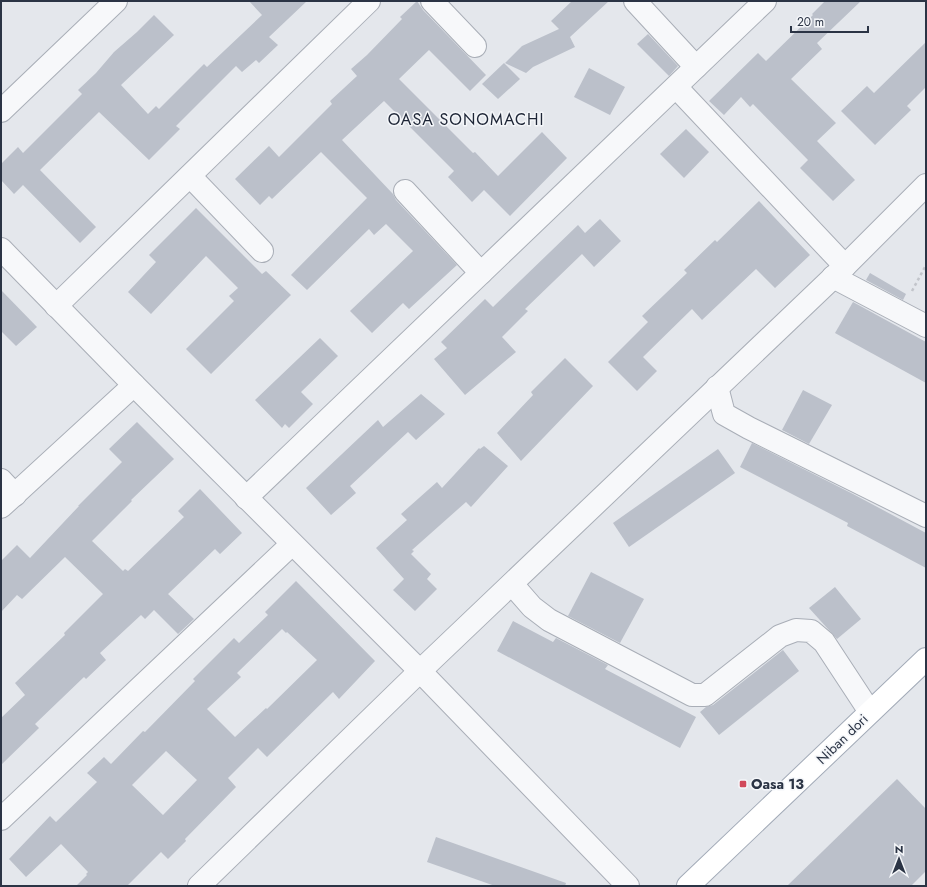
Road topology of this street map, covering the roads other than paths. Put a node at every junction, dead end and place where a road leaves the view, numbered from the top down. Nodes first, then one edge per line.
1 (116, 1) edge
2 (369, 1) edge
3 (432, 1) edge
4 (635, 1) edge
5 (765, 1) edge
6 (475, 46) dead end
7 (696, 67) junction
8 (676, 87) junction
9 (1, 111) edge
10 (190, 176) junction
11 (926, 185) edge
12 (405, 191) dead end
13 (1, 249) edge
14 (262, 251) dead end
15 (839, 272) junction
16 (481, 273) junction
17 (56, 306) junction
18 (926, 326) edge
19 (134, 385) junction
20 (717, 388) junction
21 (6, 494) edge
22 (246, 498) junction
23 (926, 516) edge
24 (292, 544) junction
25 (512, 584) junction
26 (926, 659) edge
27 (420, 672) junction
28 (870, 712) junction
29 (1, 819) edge
30 (199, 886) edge
31 (628, 886) edge
32 (688, 886) edge

1 - 9 street
2 - 10 street
3 - 6 street
4 - 7 street
5 - 7 street
7 - 8 street
8 - 15 street
8 - 16 street
10 - 14 street
10 - 17 street
11 - 15 street
12 - 16 street
13 - 17 street
15 - 18 street
15 - 20 street
16 - 22 street
17 - 19 street
19 - 21 street
19 - 22 street
20 - 23 street
20 - 25 street
22 - 24 street
24 - 27 street
24 - 29 street
25 - 27 street
25 - 28 street
26 - 28 main road, Niban dori
27 - 30 street
27 - 31 street
28 - 32 main road, Niban dori

